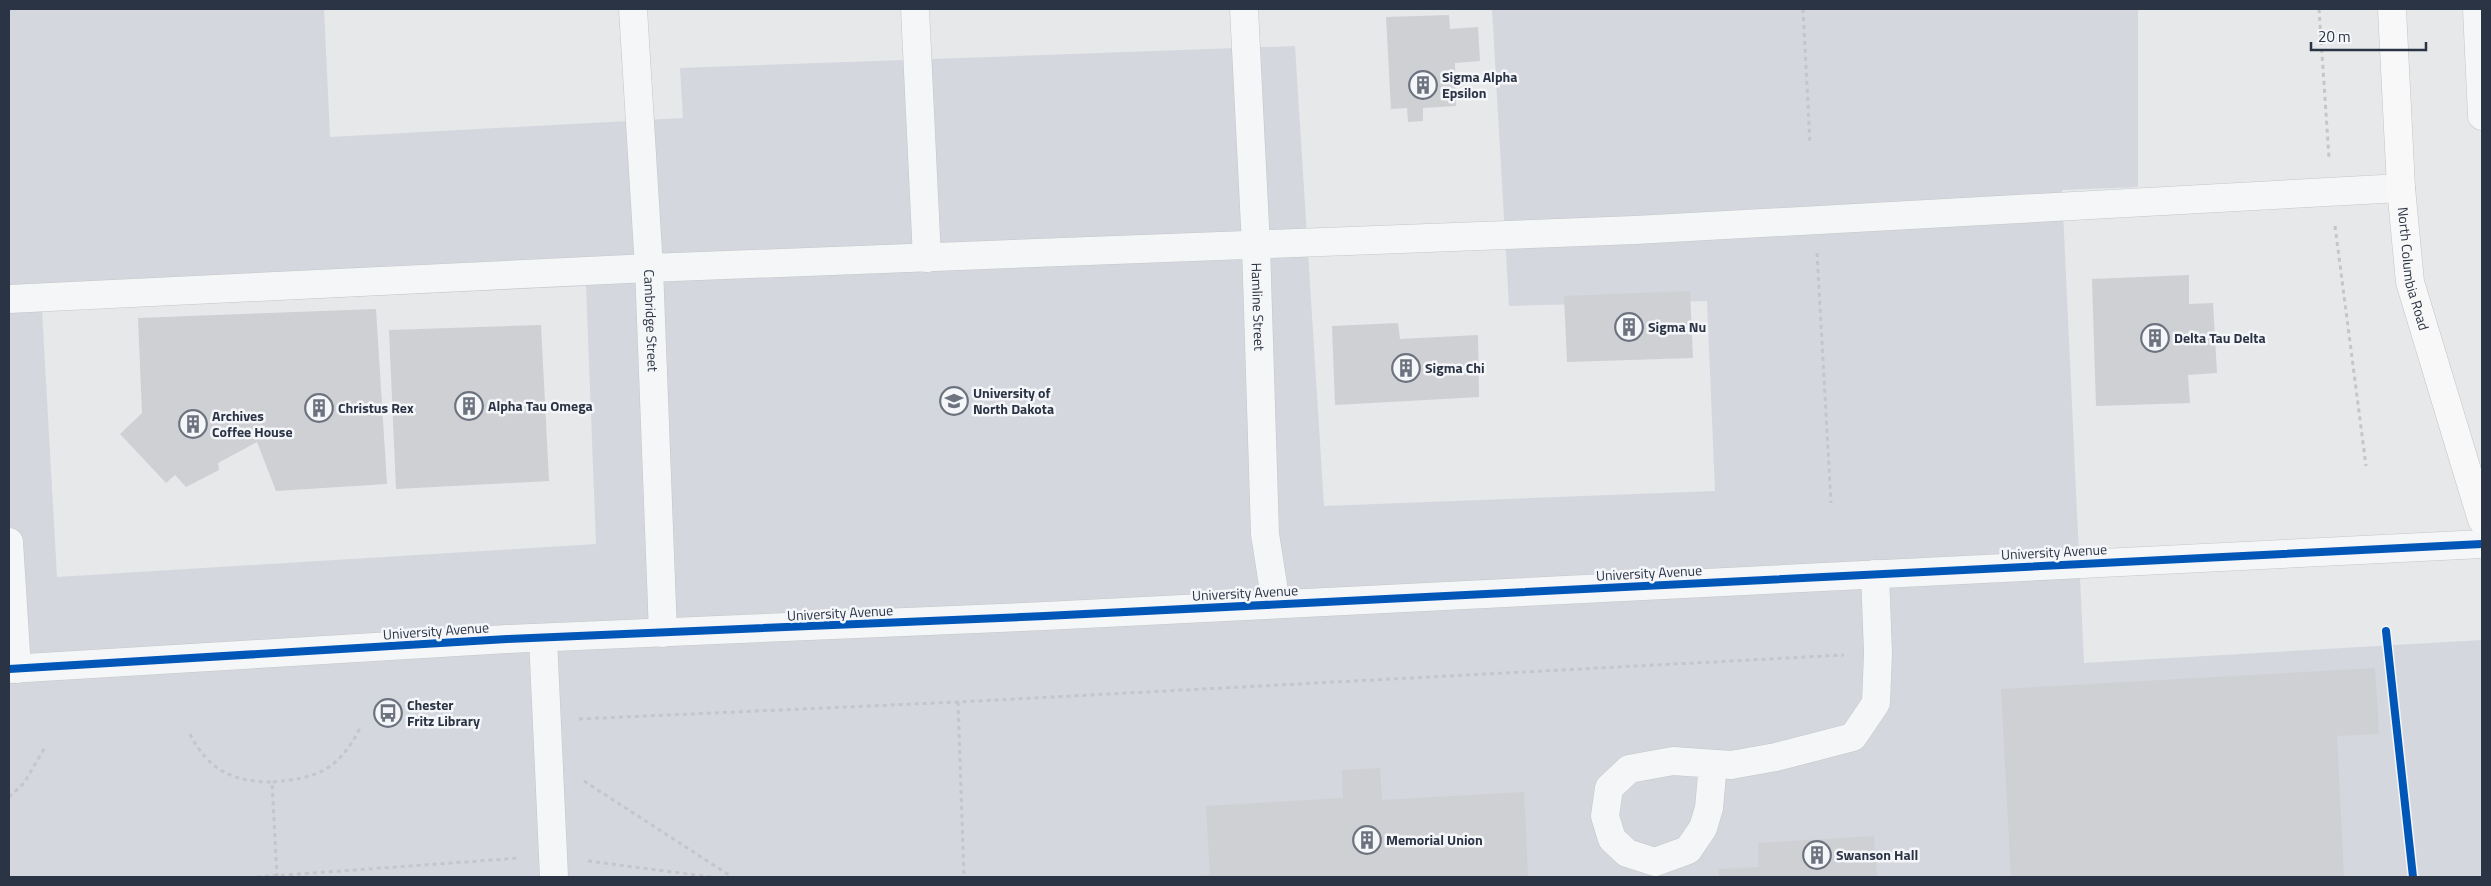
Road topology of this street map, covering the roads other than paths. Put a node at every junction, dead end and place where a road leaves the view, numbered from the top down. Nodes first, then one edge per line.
1 (633, 9) edge
2 (915, 9) edge
3 (1244, 9) edge
4 (2392, 9) edge
5 (2477, 9) edge
6 (2482, 116) edge
7 (2401, 188) junction
8 (1256, 246) junction
9 (927, 258) junction
10 (648, 268) junction
11 (9, 299) edge
12 (2482, 520) edge
13 (9, 542) edge
14 (2482, 544) edge
15 (1875, 574) junction
16 (1276, 604) junction
17 (663, 633) junction
18 (543, 638) junction
19 (13, 669) edge
20 (1713, 764) dead end
21 (553, 867) edge

1 - 10 street, Cambridge Street
2 - 9 street
3 - 8 street, Hamline Street
4 - 7 main road, North Columbia Road
5 - 6 street
7 - 8 street
7 - 12 main road, North Columbia Road
8 - 9 street
8 - 16 street, Hamline Street
9 - 10 street
10 - 11 street
10 - 17 street, Cambridge Street
13 - 19 street
14 - 15 street, University Avenue
15 - 16 street, University Avenue
15 - 20 street
16 - 17 street, University Avenue
17 - 18 street, University Avenue
18 - 19 street, University Avenue
18 - 21 street

